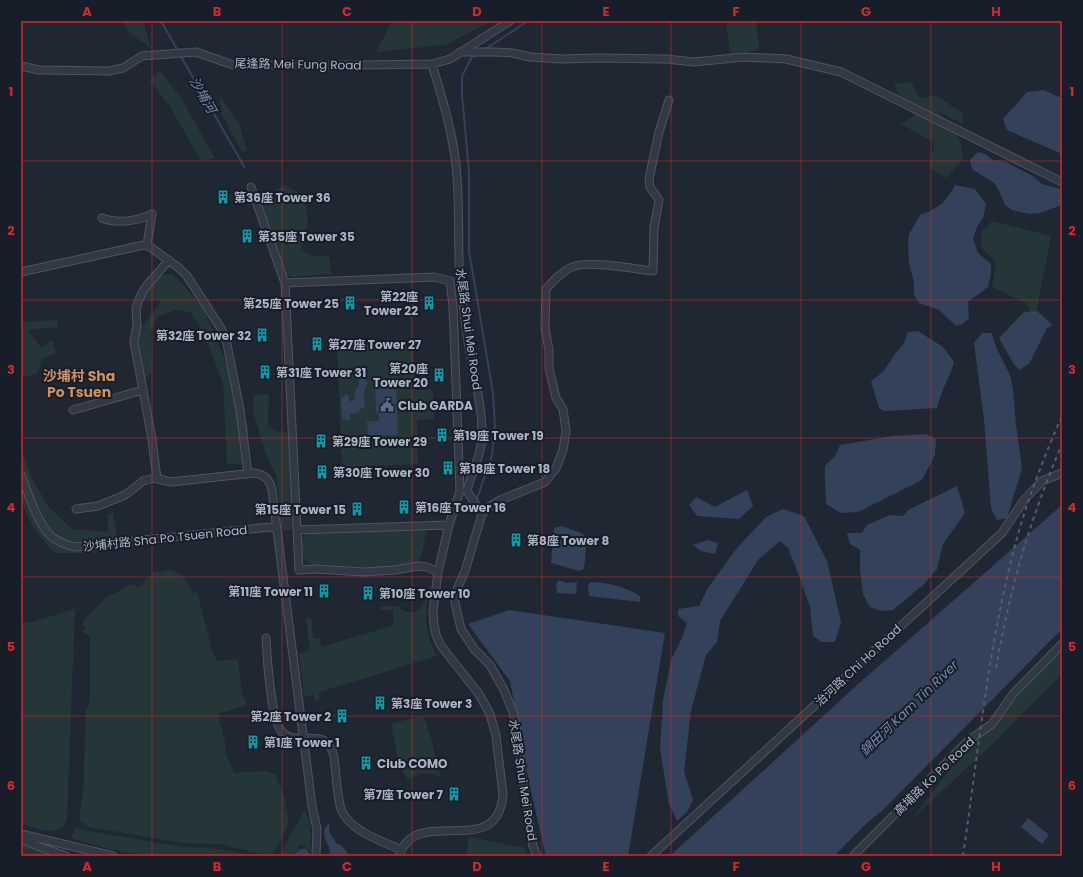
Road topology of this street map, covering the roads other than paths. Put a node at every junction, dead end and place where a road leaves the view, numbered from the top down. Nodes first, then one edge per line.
1 (510, 21) edge
2 (460, 52) junction
3 (432, 64) junction
4 (21, 66) edge
5 (669, 100) dead end
6 (1062, 182) edge
7 (251, 187) dead end
8 (102, 218) dead end
9 (146, 245) junction
10 (169, 260) junction
11 (21, 272) edge
12 (285, 283) junction
13 (143, 390) junction
14 (73, 410) dead end
15 (1062, 473) edge
16 (248, 474) junction
17 (21, 475) edge
18 (157, 479) junction
19 (76, 508) dead end
20 (481, 512) junction
21 (449, 525) junction
22 (277, 530) junction
23 (297, 530) junction
24 (438, 572) junction
25 (266, 638) dead end
26 (1062, 644) edge
27 (303, 738) junction
28 (21, 834) edge
29 (21, 839) edge
30 (400, 853) edge
31 (66, 856) edge
32 (113, 856) edge
33 (316, 856) edge
34 (537, 856) edge
35 (651, 856) edge
36 (853, 856) edge

1 - 2 street, 尾逢路 Mei Fung Road
2 - 3 street, 尾逢路 Mei Fung Road
2 - 6 street
3 - 4 street, 尾逢路 Mei Fung Road
3 - 20 street, 水尾路 Shui Mei Road
5 - 20 street
7 - 12 street
8 - 9 street
9 - 10 street
9 - 11 street
10 - 13 street
10 - 16 street
12 - 21 street
12 - 23 street
13 - 14 street
13 - 18 street
15 - 35 street, 治河路 Chi Ho Road
16 - 18 street
16 - 22 street
17 - 22 street, 沙埔村路 Sha Po Tsuen Road
18 - 19 street
20 - 34 street, 水尾路 Shui Mei Road
21 - 23 street
21 - 24 street
22 - 27 street
23 - 24 street
24 - 30 street
25 - 27 street
26 - 36 street, 高埔路 Ko Po Road
27 - 30 street
27 - 33 street
28 - 32 street
29 - 31 street

